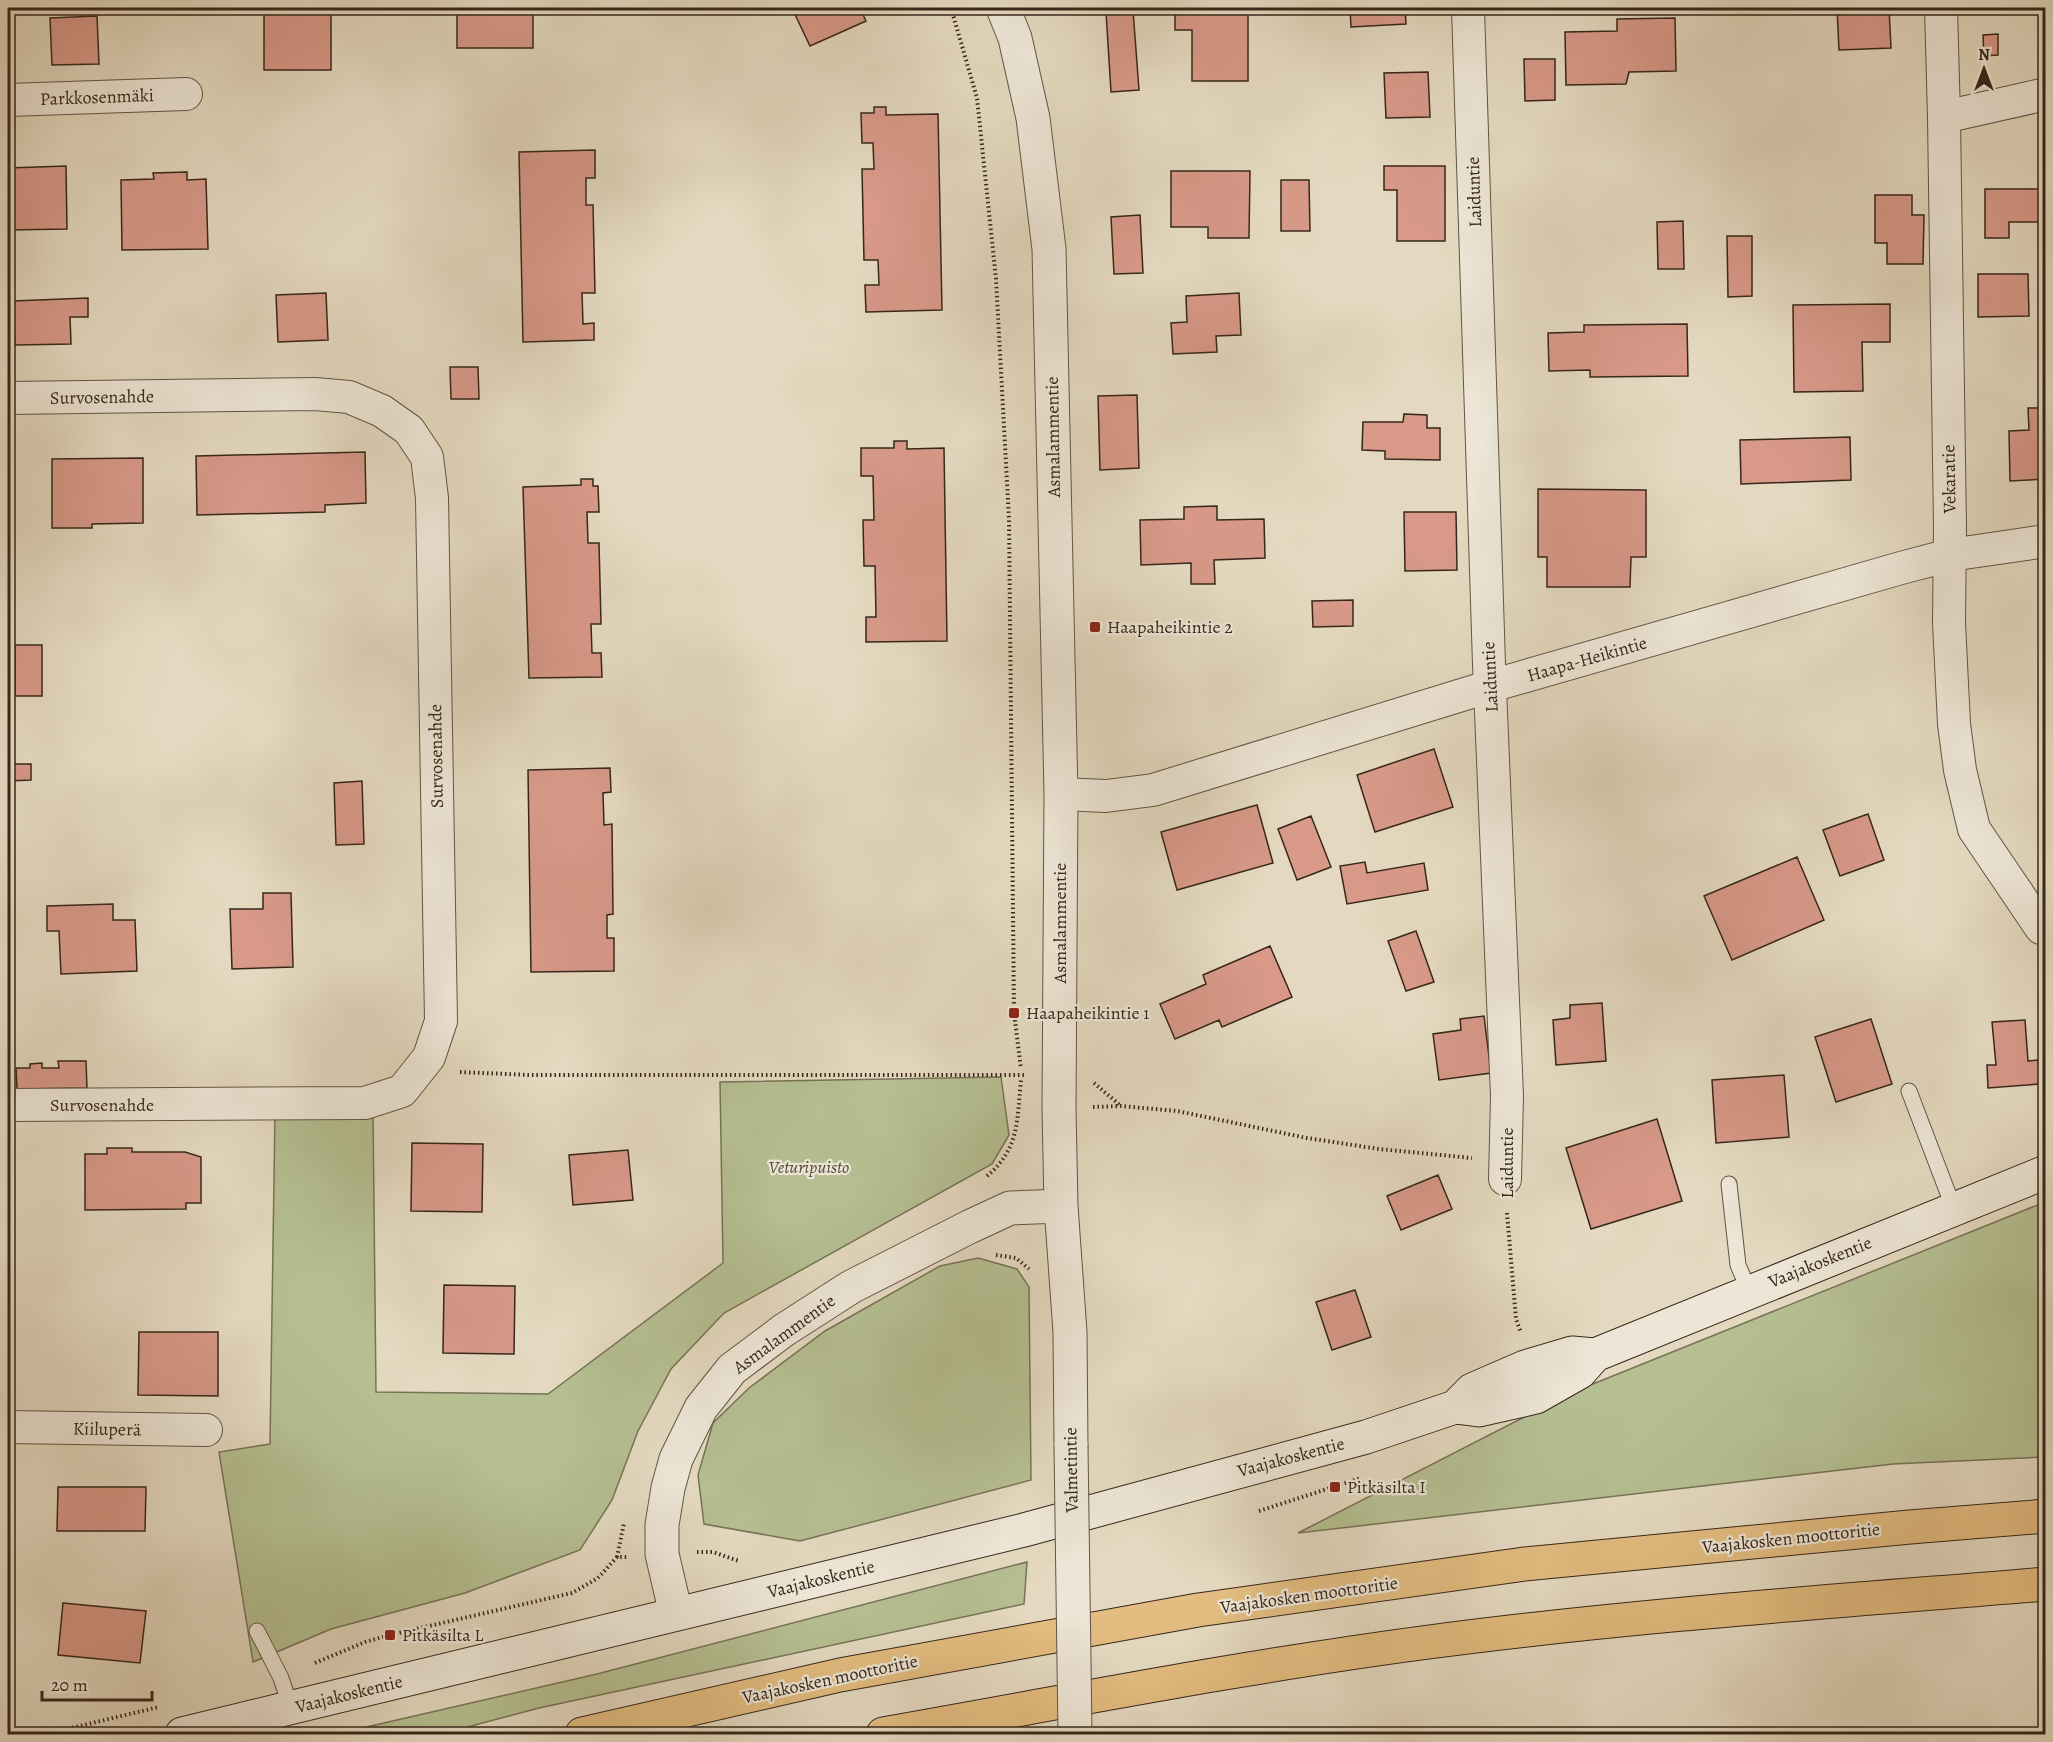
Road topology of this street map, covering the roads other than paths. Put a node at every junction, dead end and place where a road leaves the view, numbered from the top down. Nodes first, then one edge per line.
1 (1003, 8) edge
2 (1468, 8) edge
3 (1941, 8) edge
4 (186, 94) dead end
5 (2046, 94) edge
6 (8, 100) edge
7 (1944, 117) junction
8 (8, 398) edge
9 (2046, 541) edge
10 (1950, 555) junction
11 (1491, 686) junction
12 (1061, 794) junction
13 (2042, 928) dead end
14 (1909, 1091) dead end
15 (8, 1105) edge
16 (1505, 1169) road end
17 (2046, 1172) edge
18 (1729, 1184) dead end
19 (1061, 1206) junction
20 (1954, 1209) junction
21 (1749, 1291) junction
22 (8, 1427) edge
23 (206, 1430) dead end
24 (2046, 1516) edge
25 (2046, 1584) edge
26 (676, 1614) junction
27 (257, 1631) dead end
28 (291, 1708) junction
29 (182, 1734) edge
30 (582, 1734) edge
31 (883, 1734) edge
32 (1075, 1734) edge

1 - 12 street, Asmalammentie
2 - 11 street, Laiduntie
3 - 7 street, Vekaratie
4 - 6 street, Parkkosenmäki
5 - 7 street
7 - 10 street, Vekaratie
8 - 15 street, Survosenahde
9 - 10 street, Haapa-Heikintie
10 - 11 street, Haapa-Heikintie
10 - 13 street, Vekaratie
11 - 12 street, Haapa-Heikintie
11 - 16 street, Laiduntie
12 - 19 street, Asmalammentie
14 - 20 lane
17 - 20 street, Vaajakoskentie
18 - 21 lane
19 - 26 street, Asmalammentie
19 - 32 street, Valmetintie, bridge
20 - 21 street, Vaajakoskentie
21 - 26 street, Vaajakoskentie
22 - 23 street, Kiiluperä
24 - 30 highway, Vaajakosken moottoritie
25 - 31 highway
26 - 28 street, Vaajakoskentie
27 - 28 lane
28 - 29 street, Vaajakoskentie

